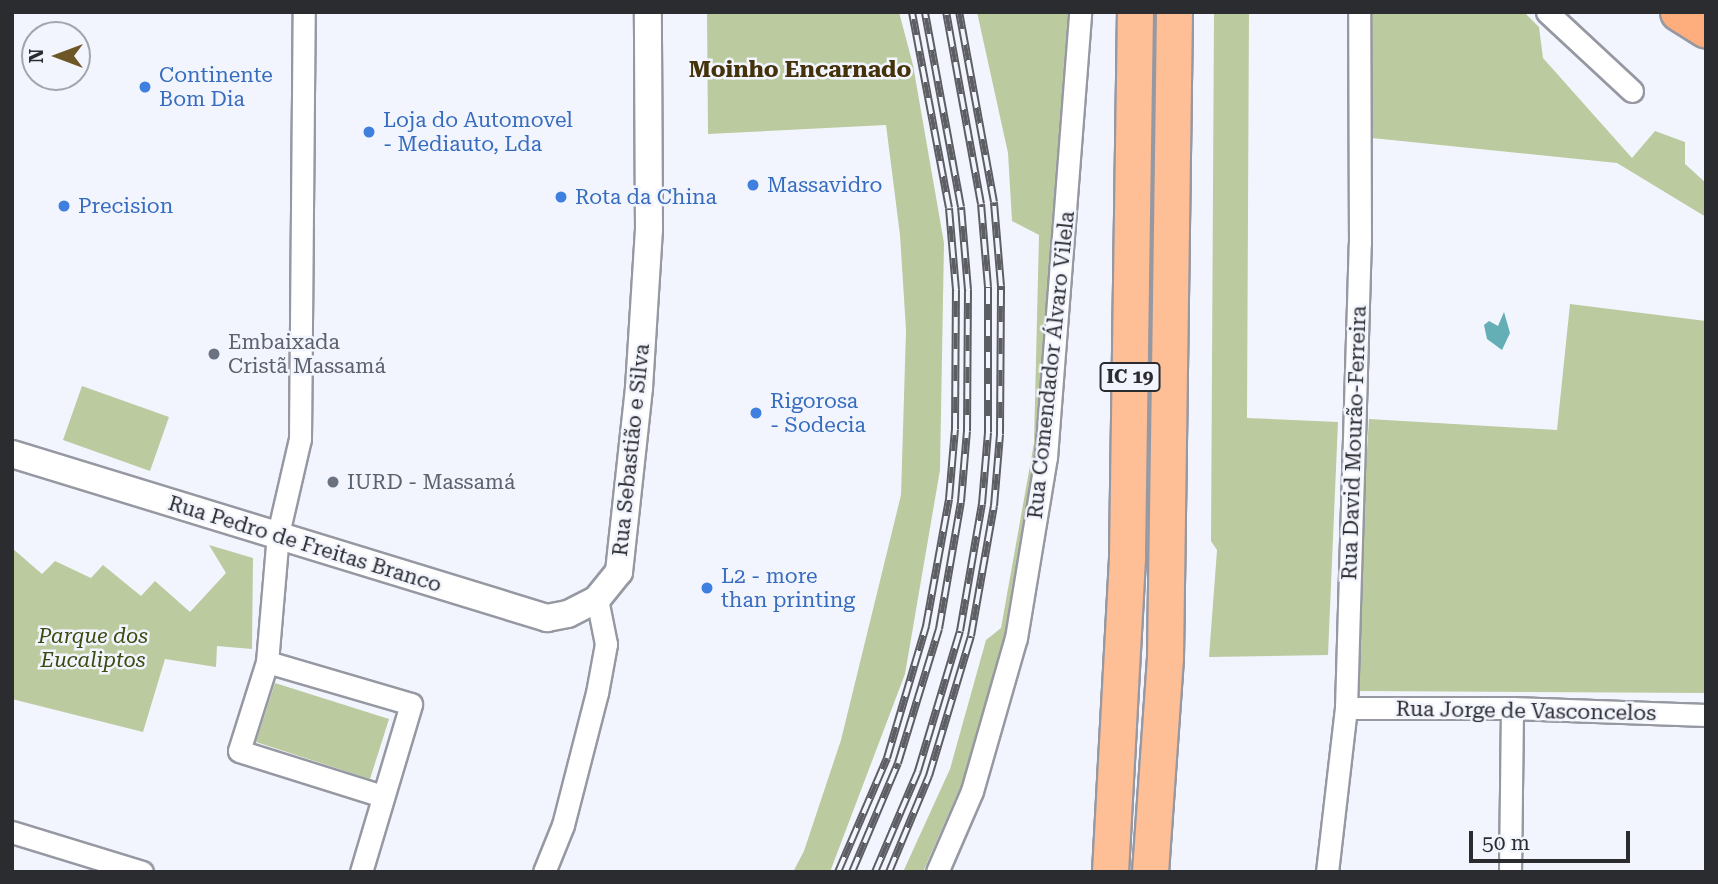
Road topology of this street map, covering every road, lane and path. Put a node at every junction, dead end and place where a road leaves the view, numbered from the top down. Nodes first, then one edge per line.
1 (304, 12) edge
2 (648, 12) edge
3 (1080, 12) edge
4 (1135, 12) edge
5 (1174, 12) edge
6 (1359, 12) edge
7 (1547, 12) edge
8 (1680, 12) edge
9 (1706, 28) edge
10 (1632, 91) dead end
11 (12, 454) edge
12 (278, 534) junction
13 (597, 599) junction
14 (267, 662) junction
15 (1346, 708) junction
16 (1512, 708) junction
17 (1706, 715) edge
18 (383, 796) junction
19 (12, 832) edge
20 (142, 872) edge
21 (361, 872) edge
22 (544, 872) edge
23 (937, 872) edge
24 (1110, 872) edge
25 (1150, 872) edge
26 (1327, 872) edge
27 (1510, 872) edge

1 - 12 street
2 - 13 street, Rua Sebastião e Silva
3 - 23 street, Rua Comendador Álvaro Vilela
4 - 24 highway, IC 19
5 - 25 highway, IC 19
6 - 15 street, Rua David Mourão-Ferreira
7 - 10 street
8 - 9 highway
11 - 12 street, Rua Pedro de Freitas Branco
12 - 13 street, Rua Pedro de Freitas Branco
12 - 14 street
13 - 22 street
14 - 18 street
14 - 18 street
15 - 16 street, Rua Jorge de Vasconcelos
15 - 26 street, Rua David Mourão-Ferreira
16 - 17 street, Rua Jorge de Vasconcelos
16 - 27 street
18 - 21 street
19 - 20 street

